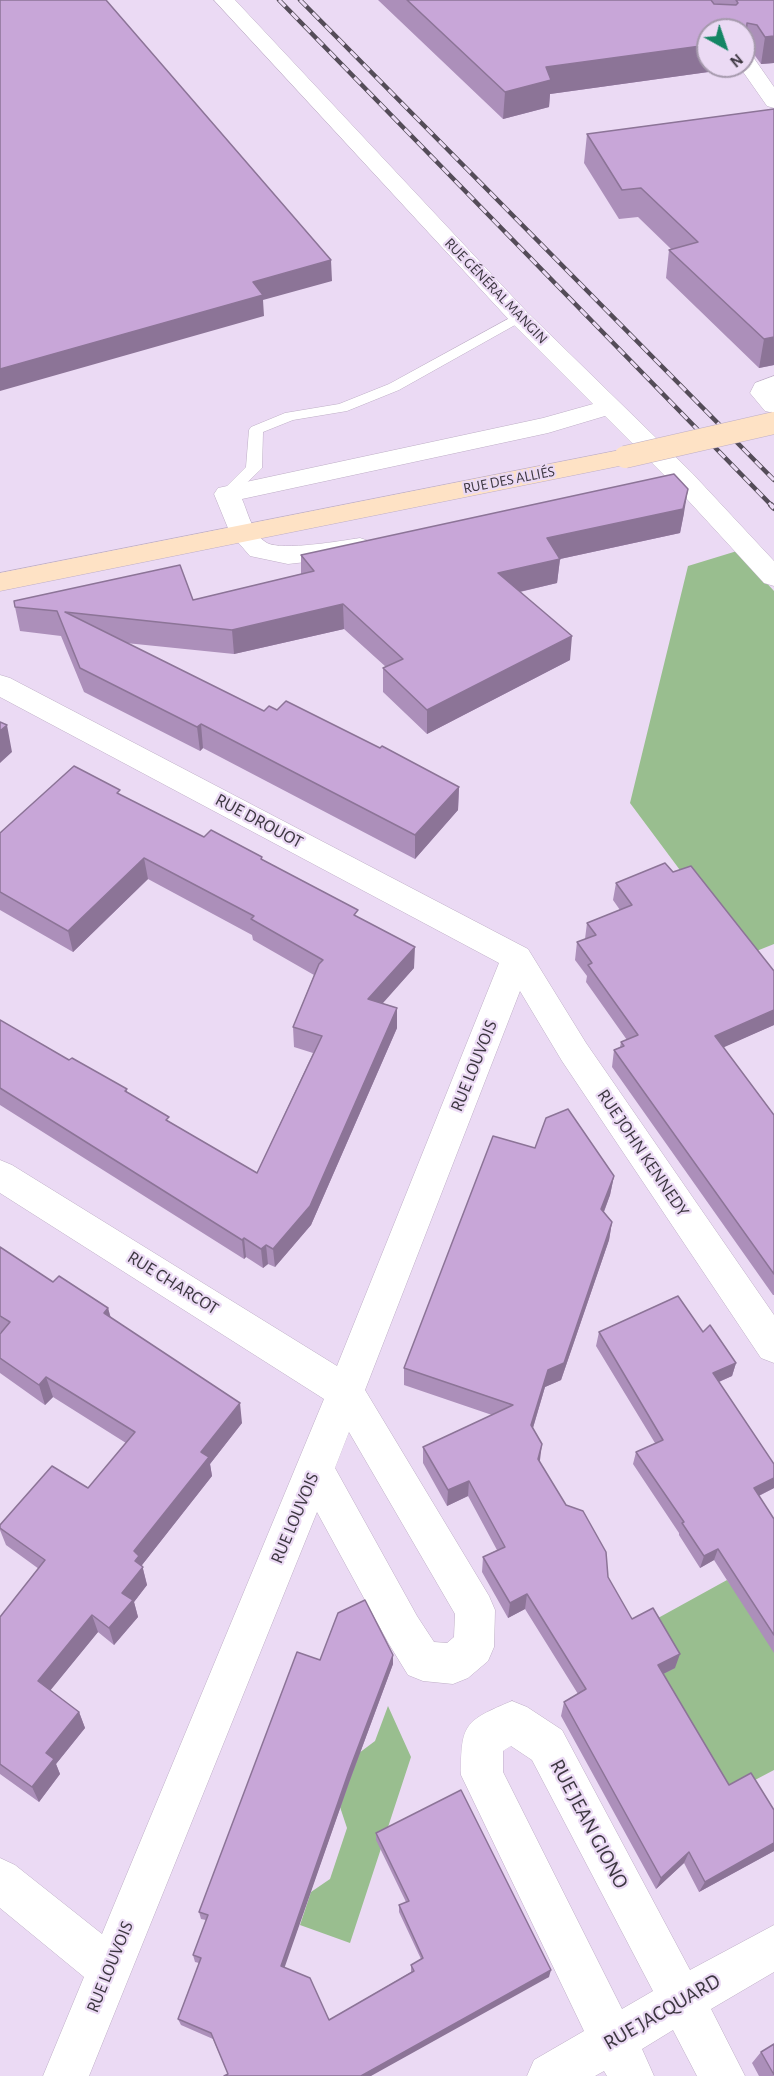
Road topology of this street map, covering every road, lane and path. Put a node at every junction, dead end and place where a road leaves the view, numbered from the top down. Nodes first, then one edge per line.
1 (224, 0) edge
2 (756, 74) edge
3 (772, 95) edge
4 (519, 317) junction
5 (774, 383) edge
6 (774, 406) edge
7 (609, 407) junction
8 (774, 423) edge
9 (683, 479) junction
10 (656, 485) edge
11 (227, 494) junction
12 (243, 533) junction
13 (380, 543) edge
14 (774, 577) edge
15 (0, 582) edge
16 (0, 685) edge
17 (517, 958) junction
18 (0, 1175) edge
19 (774, 1346) edge
20 (345, 1392) junction
21 (315, 1470) junction
22 (0, 1880) edge
23 (774, 1947) edge
24 (109, 1968) junction
25 (682, 2001) junction
26 (622, 2059) edge
27 (66, 2076) edge
28 (550, 2076) edge
29 (722, 2076) edge

1 - 4 street, RUE GÉNÉRAL MANGIN
2 - 3 street
4 - 7 street, RUE GÉNÉRAL MANGIN
4 - 11 lane
5 - 6 street
7 - 9 street, RUE GÉNÉRAL MANGIN
7 - 11 street
8 - 12 main road, RUE DES ALLIÉS, bridge
9 - 10 street
9 - 14 street, RUE GÉNÉRAL MANGIN
11 - 12 street
12 - 13 street
12 - 15 main road, RUE DES ALLIÉS
16 - 17 street, RUE DROUOT
17 - 19 street, RUE JOHN KENNEDY
17 - 20 street, RUE LOUVOIS
18 - 20 street, RUE CHARCOT
20 - 21 street, RUE LOUVOIS
20 - 21 street
21 - 24 street, RUE LOUVOIS
22 - 24 street
23 - 25 street, RUE JACQUARD
24 - 27 street, RUE LOUVOIS
25 - 26 street, RUE JACQUARD
25 - 26 street, RUE JEAN GIONO
25 - 29 street, RUE JEAN GIONO
26 - 28 street, RUE JACQUARD

